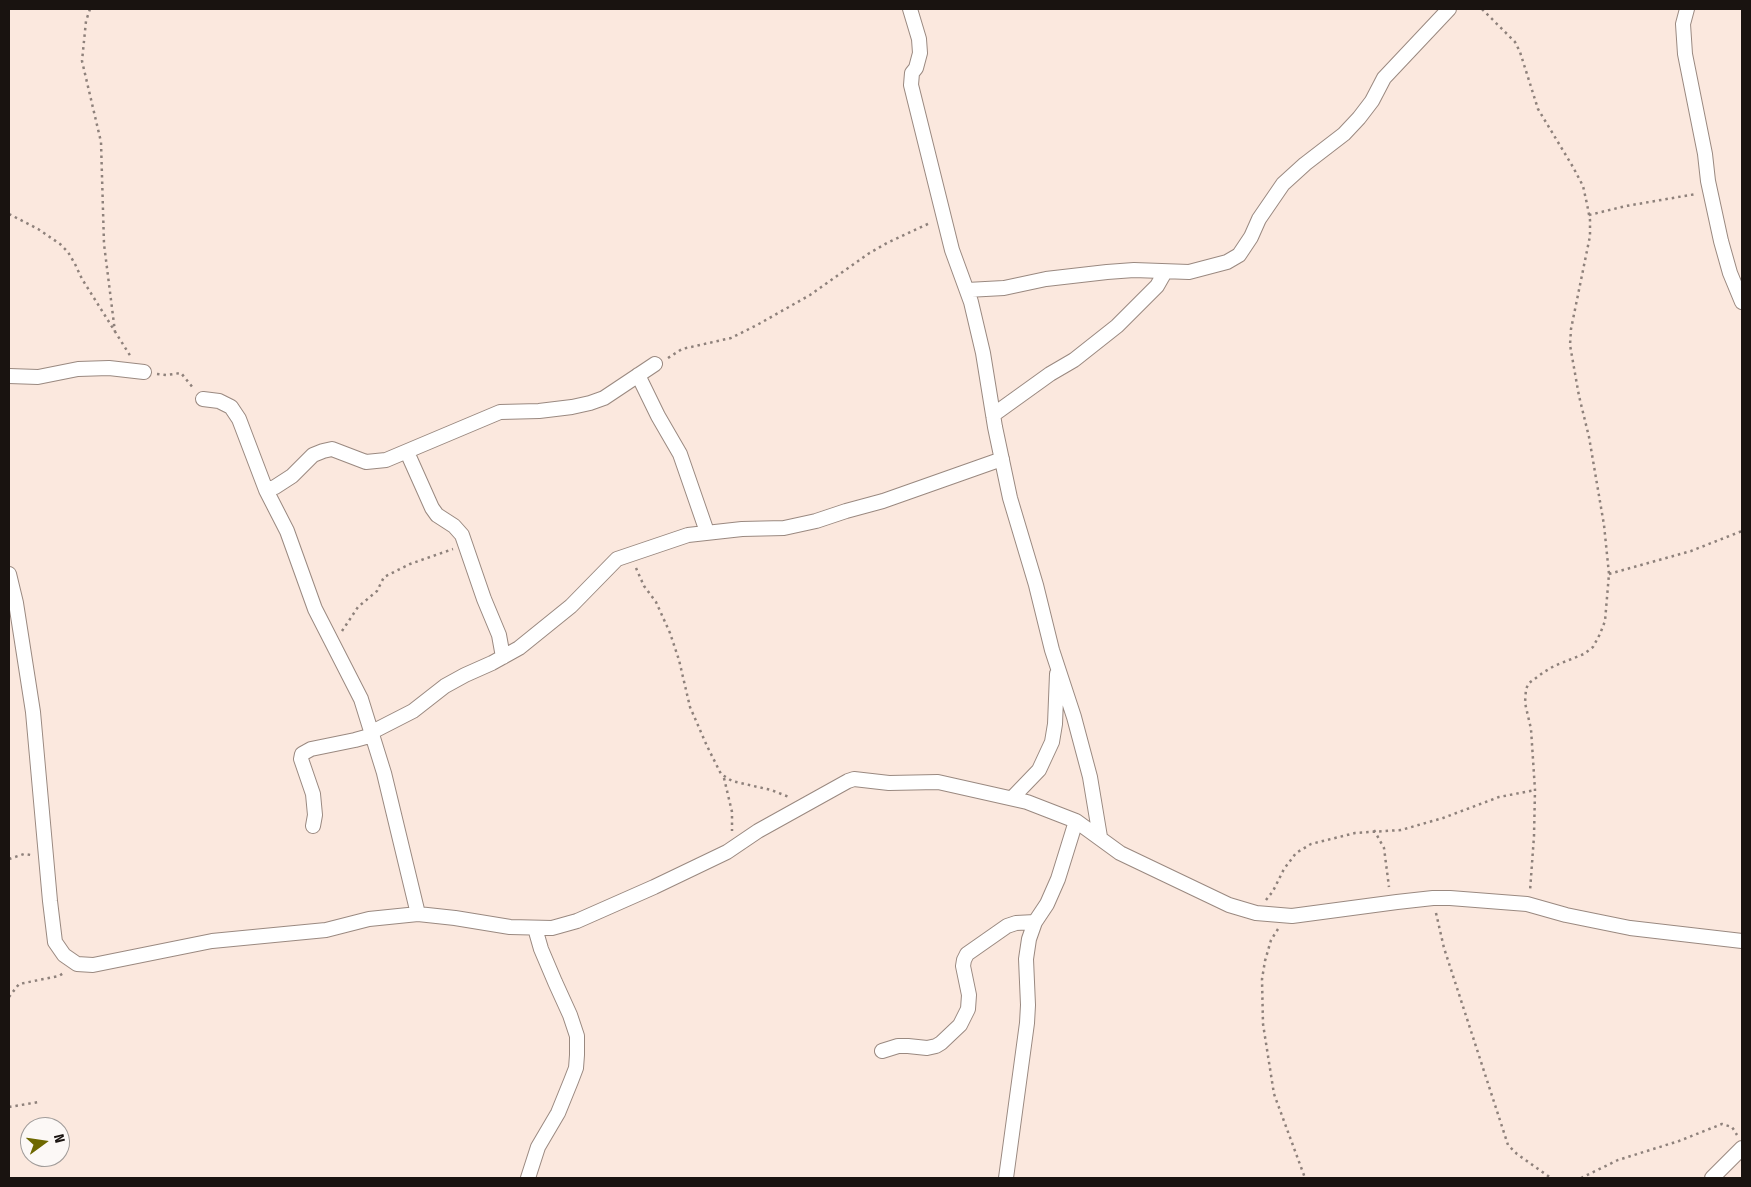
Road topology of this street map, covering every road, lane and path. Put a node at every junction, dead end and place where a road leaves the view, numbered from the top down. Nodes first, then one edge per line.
1 (90, 9) edge
2 (910, 9) edge
3 (1449, 9) edge
4 (1482, 9) edge
5 (1687, 9) edge
6 (1710, 193) junction
7 (9, 214) edge
8 (944, 215) junction
9 (1589, 215) junction
10 (1165, 272) junction
11 (967, 290) junction
12 (1742, 302) edge
13 (115, 332) junction
14 (656, 364) joint
15 (144, 372) junction
16 (638, 375) junction
17 (9, 376) edge
18 (203, 399) joint
19 (993, 415) junction
20 (406, 452) junction
21 (1002, 459) junction
22 (266, 490) junction
23 (1742, 531) edge
24 (707, 532) junction
25 (467, 545) junction
26 (628, 554) junction
27 (9, 574) edge
28 (1609, 574) junction
29 (332, 643) junction
30 (503, 656) junction
31 (1058, 668) junction
32 (373, 733) junction
33 (723, 776) junction
34 (1535, 790) junction
35 (1013, 798) junction
36 (809, 802) junction
37 (1076, 822) junction
38 (313, 826) dead end
39 (1374, 830) junction
40 (1100, 837) junction
41 (727, 852) junction
42 (9, 859) edge
43 (47, 870) junction
44 (1389, 887) dead end
45 (1433, 898) junction
46 (1527, 904) junction
47 (1256, 913) junction
48 (418, 914) junction
49 (1292, 916) junction
50 (1035, 922) junction
51 (535, 928) junction
52 (1742, 942) edge
53 (77, 964) junction
54 (9, 997) edge
55 (882, 1051) dead end
56 (39, 1102) dead end
57 (9, 1107) edge
58 (1740, 1143) edge
59 (528, 1178) edge
60 (1006, 1178) edge
61 (1305, 1178) edge
62 (1551, 1178) edge
63 (1581, 1178) edge
64 (1712, 1178) edge

1 - 13 path
2 - 8 street
3 - 10 street
4 - 9 path
5 - 6 street
6 - 9 path
6 - 12 street
7 - 13 path
8 - 11 street
8 - 14 path
9 - 28 path
10 - 11 street
10 - 19 street
11 - 19 street
13 - 15 path
14 - 16 street
15 - 17 street
15 - 18 path
16 - 20 street
16 - 24 street
18 - 22 street
19 - 21 street
20 - 22 street
20 - 25 street
21 - 24 street
21 - 31 street
22 - 29 street
23 - 28 path
24 - 26 street
25 - 29 path
25 - 30 street
26 - 30 street
26 - 33 path
27 - 43 street
28 - 34 path
29 - 32 street
30 - 32 street
31 - 35 street
31 - 40 street
32 - 38 street
32 - 48 street
33 - 36 path
33 - 41 path
34 - 39 path
34 - 46 path
35 - 36 street
35 - 37 street
36 - 41 street
37 - 40 street
37 - 50 street
39 - 44 path
39 - 47 path
40 - 47 street
41 - 51 street
42 - 43 path
43 - 53 street
45 - 46 street
45 - 49 street
45 - 62 path
46 - 52 street
47 - 49 street
48 - 51 street
48 - 53 street
49 - 61 path
50 - 55 street
50 - 60 street
51 - 59 street
53 - 54 path
56 - 57 path
58 - 63 path
58 - 64 street

